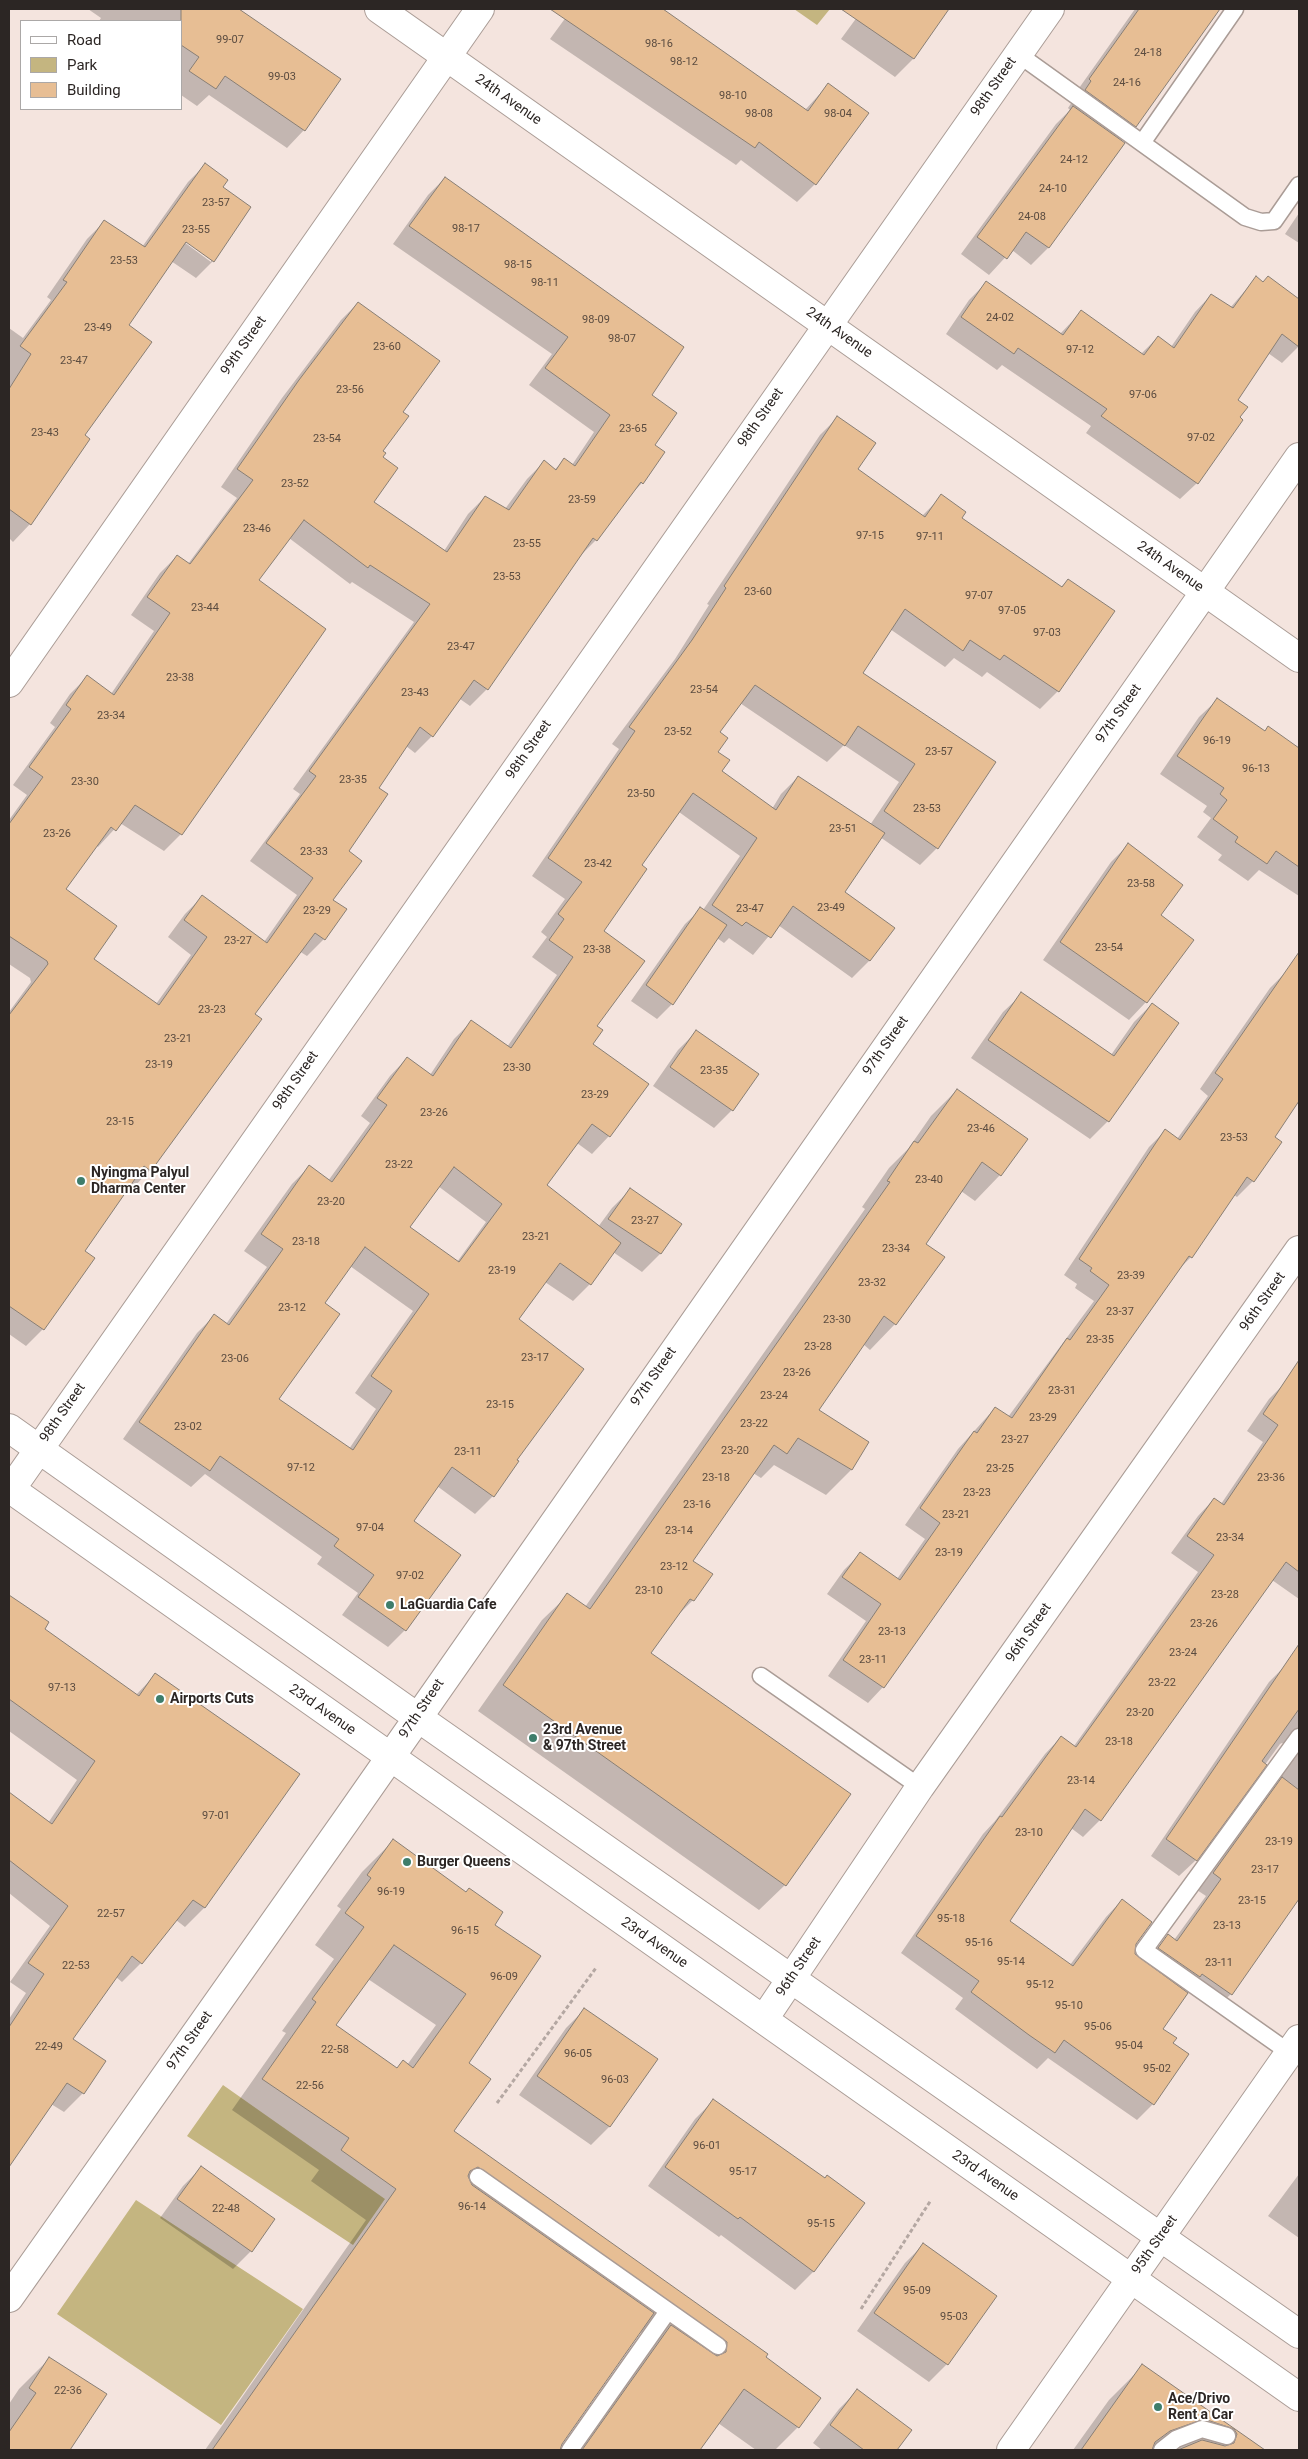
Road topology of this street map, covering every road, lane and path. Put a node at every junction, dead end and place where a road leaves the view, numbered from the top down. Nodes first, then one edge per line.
1 (379, 9) edge
2 (480, 9) edge
3 (1050, 9) edge
4 (1235, 9) edge
5 (1018, 54) junction
6 (447, 56) junction
7 (1142, 143) junction
8 (1299, 185) edge
9 (827, 325) junction
10 (1299, 457) edge
11 (1204, 591) junction
12 (1299, 658) edge
13 (9, 682) edge
14 (1299, 1250) edge
15 (9, 1428) edge
16 (38, 1449) junction
17 (9, 1490) edge
18 (761, 1676) dead end
19 (416, 1717) junction
20 (1299, 1737) edge
21 (389, 1757) junction
22 (920, 1787) junction
23 (596, 1968) dead end
24 (791, 1979) junction
25 (764, 2020) junction
26 (1294, 2046) edge
27 (497, 2103) dead end
28 (478, 2177) dead end
29 (931, 2200) dead end
30 (1160, 2237) junction
31 (1132, 2279) junction
32 (9, 2298) edge
33 (861, 2309) dead end
34 (668, 2311) junction
35 (1299, 2334) edge
36 (718, 2346) dead end
37 (1299, 2397) edge
38 (1227, 2436) dead end
39 (570, 2450) edge
40 (1011, 2450) edge
41 (1162, 2450) edge

1 - 6 street, 24th Avenue
2 - 6 street, 99th Street
3 - 5 street, 98th Street
4 - 7 lane
5 - 7 lane
5 - 9 street, 98th Street
6 - 9 street, 24th Avenue
6 - 13 street, 99th Street
7 - 8 lane
9 - 11 street, 24th Avenue
9 - 16 street, 98th Street
10 - 11 street, 97th Street
11 - 12 street, 24th Avenue
11 - 19 street, 97th Street
14 - 22 street, 96th Street
15 - 16 street
16 - 17 street, 98th Street
16 - 19 street
17 - 21 street, 23rd Avenue
18 - 22 lane
19 - 21 street, 97th Street
19 - 24 street
20 - 26 lane
21 - 25 street, 23rd Avenue
21 - 32 street, 97th Street
22 - 24 street, 96th Street
23 - 27 path
24 - 25 street, 96th Street
24 - 30 street
25 - 31 street, 23rd Avenue
26 - 30 street, 95th Street
28 - 34 lane
29 - 33 path
30 - 31 street, 95th Street
30 - 35 street
31 - 37 street, 23rd Avenue
31 - 40 street, 95th Street
34 - 36 lane
34 - 39 lane
38 - 41 lane

